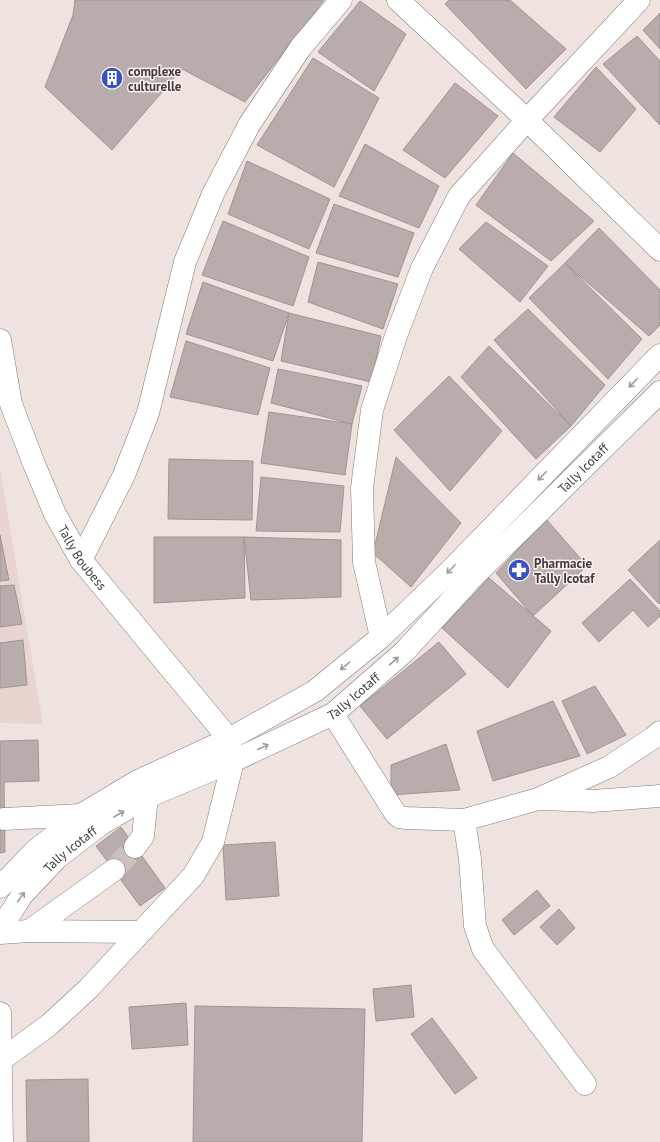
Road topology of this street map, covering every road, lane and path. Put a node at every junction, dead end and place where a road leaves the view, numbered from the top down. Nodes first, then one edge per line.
1 (341, 0) edge
2 (398, 0) edge
3 (640, 0) edge
4 (527, 120) junction
5 (660, 250) edge
6 (0, 340) edge
7 (660, 355) edge
8 (660, 392) edge
9 (81, 560) junction
10 (380, 637) junction
11 (333, 714) junction
12 (660, 732) edge
13 (229, 739) junction
14 (233, 761) junction
15 (143, 789) junction
16 (660, 796) edge
17 (538, 799) junction
18 (81, 815) junction
19 (4, 819) dead end
20 (464, 820) junction
21 (135, 847) tunnel mouth
22 (114, 870) tunnel mouth
23 (0, 887) edge
24 (0, 931) edge
25 (29, 931) junction
26 (141, 932) junction
27 (0, 1013) edge
28 (1, 1060) junction
29 (585, 1084) dead end
30 (2, 1142) edge

1 - 9 street
2 - 4 street
3 - 4 street
4 - 5 street
4 - 10 street
6 - 9 street, Tally Boubess
7 -> 10 street, Tally Icotaff
11 -> 8 street, Tally Icotaff
9 - 13 street, Tally Boubess
10 -> 13 street, Tally Icotaff
14 -> 11 street, Tally Icotaff
11 - 20 street
12 - 17 street
13 - 14 street
13 - 15 street, Tally Icotaff
14 - 15 street, Tally Icotaff
14 - 26 street
15 - 18 street, Tally Icotaff
15 - 21 street
24 -> 15 street, Tally Icotaff
16 - 17 street
17 - 20 street
18 - 19 street
18 - 23 street, Tally Icotaff
20 - 29 street
22 - 25 street
24 - 25 street
25 - 26 street
26 - 28 street
27 - 28 street
28 - 30 street

